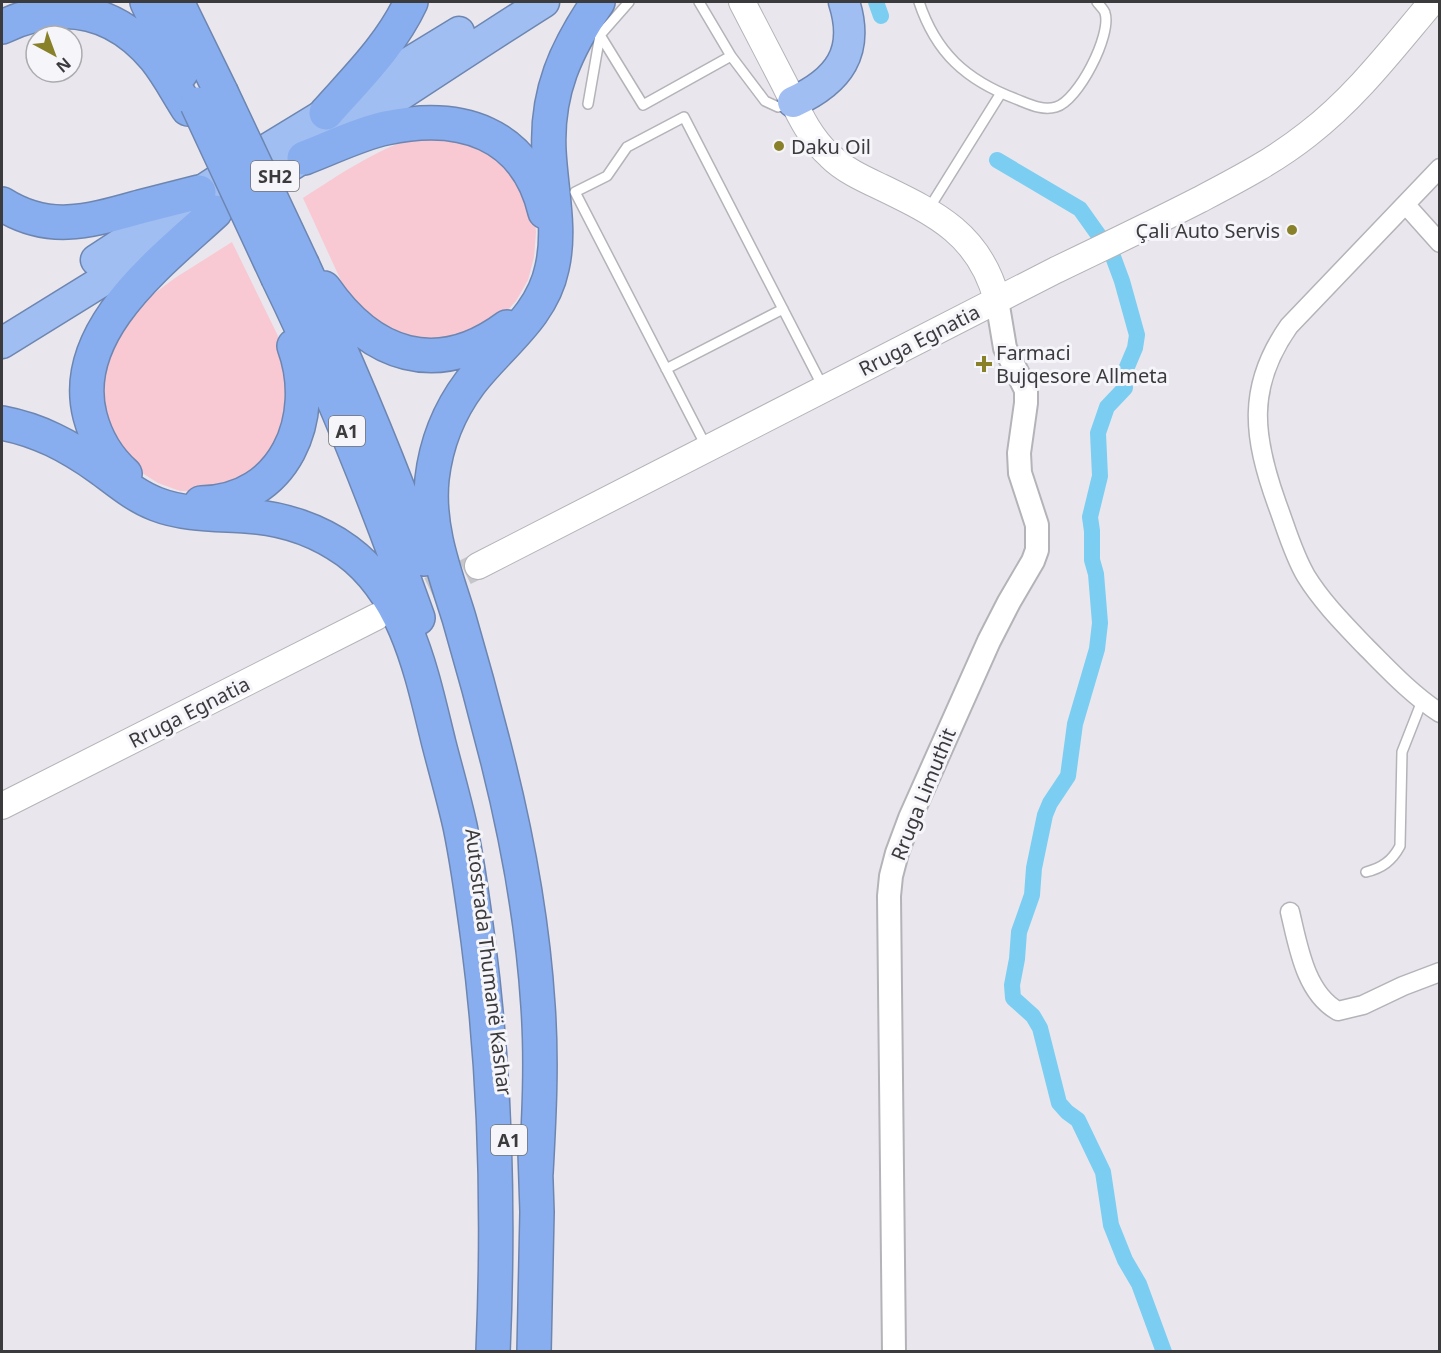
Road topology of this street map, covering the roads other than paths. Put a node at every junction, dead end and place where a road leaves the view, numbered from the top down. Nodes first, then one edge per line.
1 (147, 2) edge
2 (177, 2) edge
3 (197, 2) edge
4 (411, 2) edge
5 (507, 2) edge
6 (544, 2) edge
7 (598, 2) edge
8 (628, 2) edge
9 (699, 2) edge
10 (742, 2) edge
11 (844, 2) edge
12 (919, 2) edge
13 (1097, 2) edge
14 (1432, 2) edge
15 (2, 27) edge
16 (600, 35) junction
17 (731, 56) junction
18 (1001, 93) junction
19 (208, 99) junction
20 (793, 102) junction
21 (588, 104) dead end
22 (326, 112) junction
23 (304, 158) junction
24 (1440, 168) edge
25 (237, 194) junction
26 (2, 204) edge
27 (1406, 205) junction
28 (928, 210) junction
29 (1440, 243) edge
30 (290, 273) junction
31 (997, 300) junction
32 (783, 309) junction
33 (2, 320) edge
34 (2, 343) edge
35 (666, 369) junction
36 (824, 389) junction
37 (2, 423) edge
38 (708, 449) junction
39 (478, 566) tunnel mouth
40 (376, 617) tunnel mouth
41 (1422, 701) junction
42 (1440, 713) edge
43 (2, 806) edge
44 (1366, 872) dead end
45 (495, 873) junction
46 (1290, 912) dead end
47 (502, 924) junction
48 (1440, 972) edge
49 (493, 1352) edge
50 (506, 1352) edge
51 (534, 1352) edge
52 (894, 1352) edge

1 - 19 highway
2 - 19 highway
3 - 19 highway
4 - 22 highway
5 - 22 highway, SH2
6 - 23 highway, SH2
7 - 45 highway
8 - 16 lane
9 - 17 lane
10 - 20 main road, Rruga Egnatia
11 - 20 highway
12 - 18 lane
13 - 18 lane
14 - 31 main road
15 - 19 highway
16 - 17 lane
16 - 21 lane
17 - 20 lane
18 - 28 lane
19 - 25 highway, Autostrada Thumanë Kashar, bridge
20 - 28 main road, Rruga Egnatia
22 - 25 highway, SH2
23 - 25 highway, SH2
23 - 30 highway
24 - 27 street
25 - 26 highway
25 - 30 highway, Autostrada Thumanë Kashar / A1, bridge
25 - 30 highway
25 - 33 highway, SH2
25 - 34 highway, SH2
27 - 29 street
27 - 41 street
28 - 31 main road, Rruga Egnatia
30 - 45 highway, Autostrada Thumanë Kashar / A1
31 - 36 main road, Rruga Egnatia
31 - 52 street, Rruga Limuthit
32 - 35 lane
32 - 35 lane
32 - 36 lane
35 - 38 lane
36 - 38 main road, Rruga Egnatia
37 - 45 highway
38 - 39 main road, Rruga Egnatia
40 - 43 main road, Rruga Egnatia
41 - 42 street
41 - 44 lane
45 - 47 highway, Autostrada Thumanë Kashar / A1
46 - 48 street
47 - 49 highway
47 - 50 highway, Autostrada Thumanë Kashar / A1
47 - 51 highway, Autostrada Thumanë Kashar / A1

